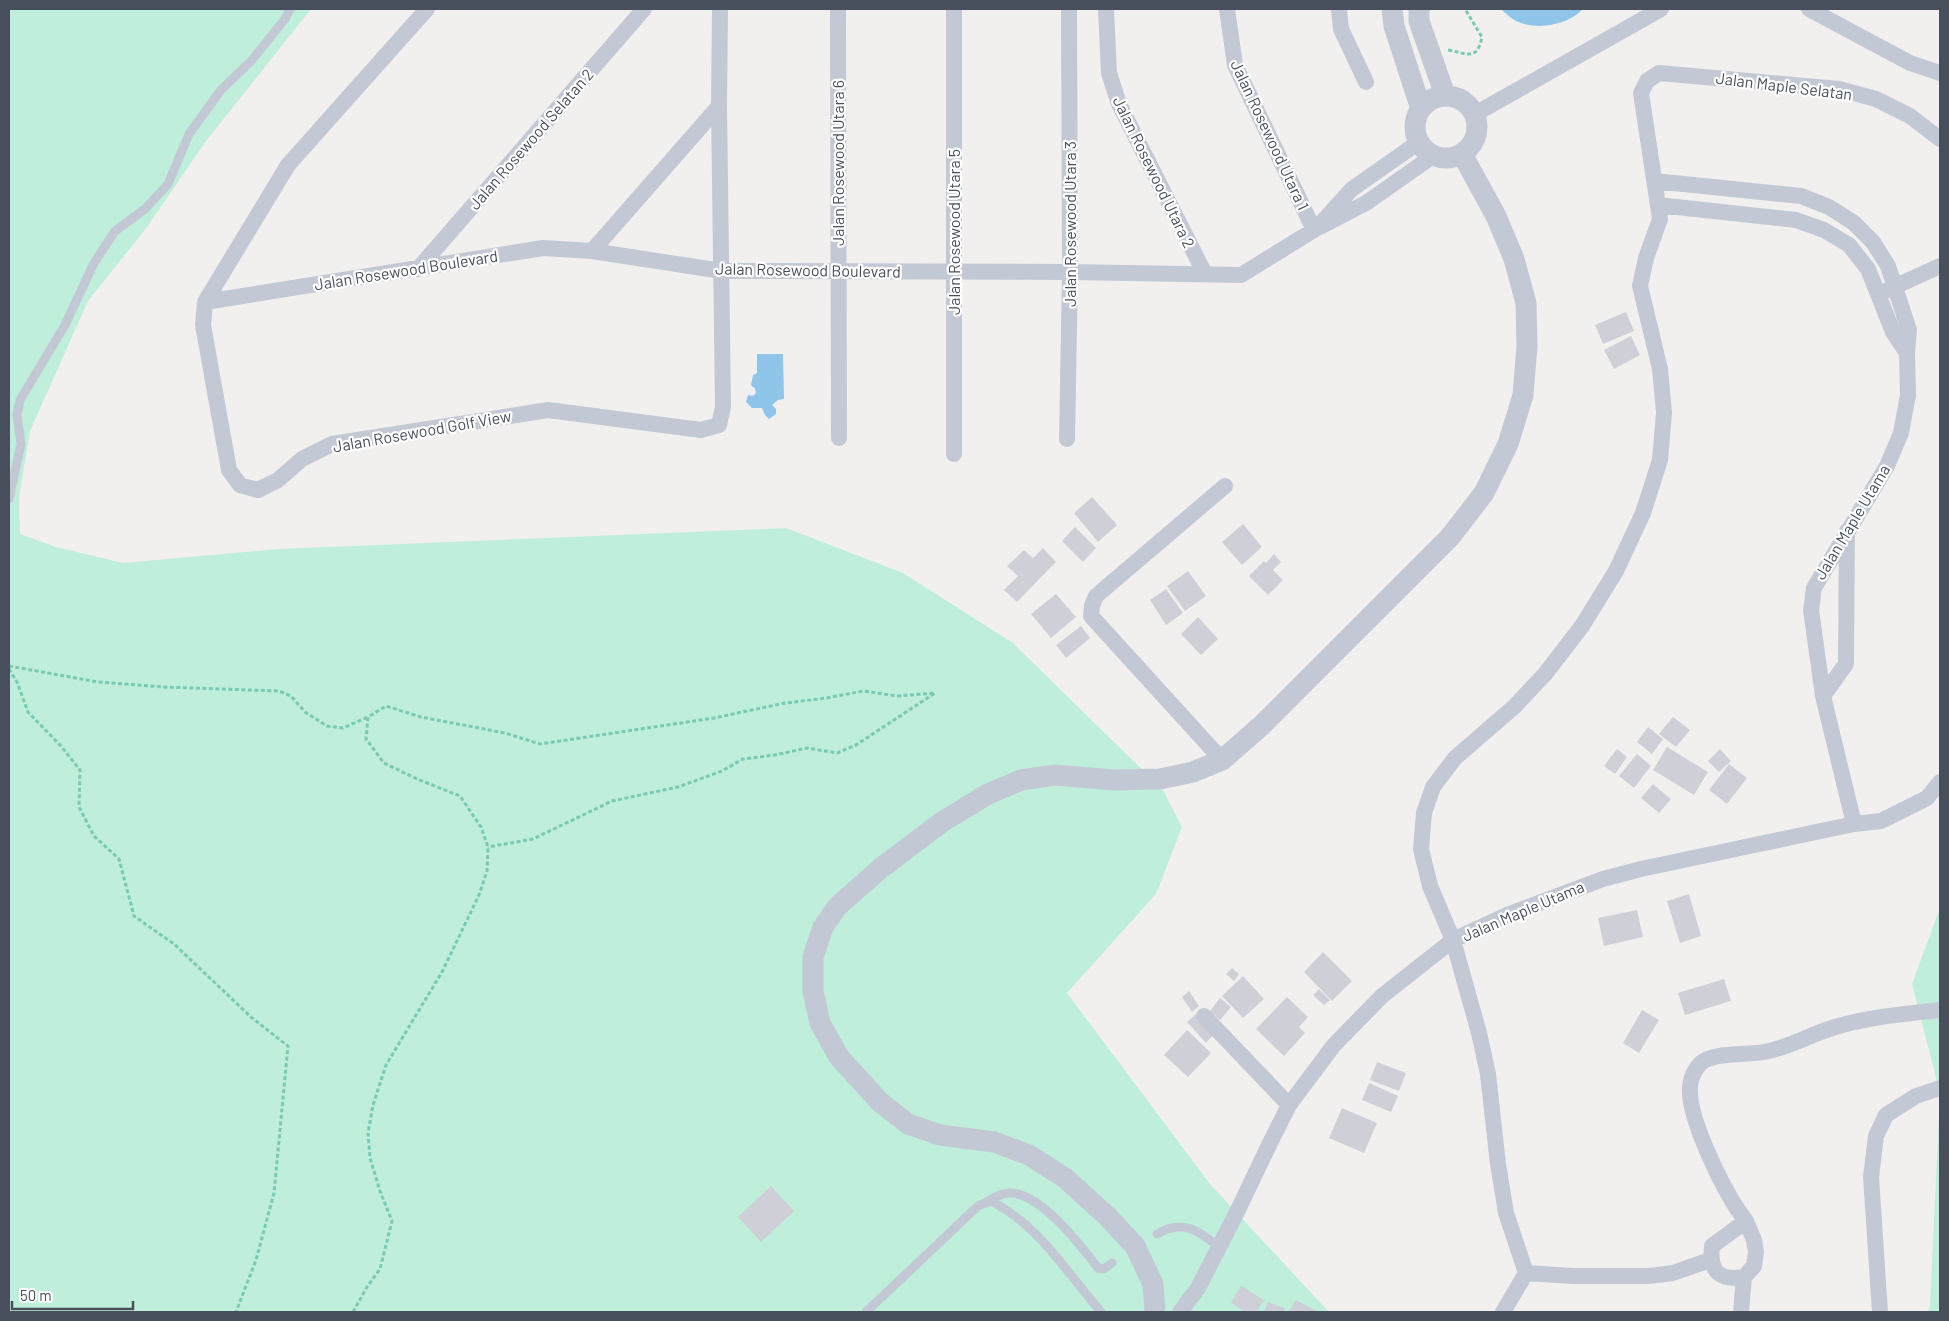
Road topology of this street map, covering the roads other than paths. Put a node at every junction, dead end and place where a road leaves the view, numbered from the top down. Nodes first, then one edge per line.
1 (290, 9) edge
2 (427, 9) edge
3 (644, 9) edge
4 (720, 9) edge
5 (838, 9) edge
6 (954, 9) edge
7 (1069, 9) edge
8 (1106, 9) edge
9 (1227, 9) edge
10 (1339, 9) edge
11 (1392, 9) edge
12 (1419, 9) edge
13 (1661, 9) edge
14 (1809, 9) edge
15 (1940, 72) edge
16 (1647, 81) joint
17 (1366, 82) dead end
18 (1445, 95) junction
19 (719, 106) junction
20 (1420, 109) junction
21 (1475, 114) junction
22 (1940, 140) edge
23 (1426, 149) junction
24 (1462, 154) junction
25 (1654, 181) junction
26 (1658, 205) junction
27 (1314, 230) junction
28 (592, 251) junction
29 (1940, 266) edge
30 (418, 269) junction
31 (722, 271) junction
32 (838, 271) junction
33 (954, 271) junction
34 (1070, 272) junction
35 (1204, 274) junction
36 (1894, 287) junction
37 (1878, 294) junction
38 (205, 302) junction
39 (1907, 353) junction
40 (839, 438) dead end
41 (1067, 439) dead end
42 (954, 454) dead end
43 (1225, 486) dead end
44 (9, 499) edge
45 (1847, 531) junction
46 (1823, 696) junction
47 (1222, 760) junction
48 (1940, 782) edge
49 (1854, 824) junction
50 (1453, 940) junction
51 (1940, 1010) edge
52 (1204, 1016) dead end
53 (1940, 1088) edge
54 (1290, 1105) junction
55 (978, 1206) junction
56 (1746, 1221) junction
57 (1157, 1234) dead end
58 (1219, 1246) junction
59 (1710, 1260) junction
60 (1112, 1263) dead end
61 (1526, 1273) junction
62 (1744, 1277) junction
63 (866, 1312) edge
64 (1100, 1312) edge
65 (1155, 1312) edge
66 (1180, 1312) edge
67 (1503, 1312) edge
68 (1741, 1312) edge
69 (1880, 1312) edge

1 - 44 lane
2 - 38 street, Jalan Rosewood Golf View
3 - 30 street, Jalan Rosewood Selatan 2
4 - 19 street
5 - 32 street, Jalan Rosewood Utara 6
6 - 33 street, Jalan Rosewood Utara 5
7 - 34 street, Jalan Rosewood Utara 3
8 - 35 street, Jalan Rosewood Utara 2
9 - 27 street, Jalan Rosewood Utara 1
10 - 17 street
11 - 20 street
12 - 18 street
13 - 21 street
14 - 15 street
16 - 22 street, Jalan Maple Selatan
16 - 25 street, Jalan Maple Utama
18 - 20 street
18 - 21 street
19 - 28 street
19 - 31 street
20 - 23 street
21 - 24 street
23 - 24 street
23 - 27 street, Jalan Rosewood Boulevard
24 - 47 street
25 - 26 street, Jalan Maple Utama
25 - 36 street, Jalan Maple Utama
26 - 37 street
26 - 50 street, Jalan Maple Utama
27 - 35 street, Jalan Rosewood Boulevard
28 - 30 street, Jalan Rosewood Boulevard
28 - 31 street, Jalan Rosewood Boulevard
29 - 36 street
30 - 38 street, Jalan Rosewood Boulevard
31 - 32 street, Jalan Rosewood Boulevard
31 - 38 street, Jalan Rosewood Golf View
32 - 33 street, Jalan Rosewood Boulevard
32 - 40 street, Jalan Rosewood Utara 6
33 - 34 street, Jalan Rosewood Boulevard
33 - 42 street, Jalan Rosewood Utara 5
34 - 35 street, Jalan Rosewood Boulevard
34 - 41 street, Jalan Rosewood Utara 3
36 - 37 street
36 - 39 street, Jalan Maple Utama
37 - 39 street
39 - 45 street, Jalan Maple Utama
43 - 47 street
45 - 46 street
45 - 46 street, Jalan Maple Utama
46 - 49 street, Jalan Maple Utama
47 - 65 street
48 - 49 street
49 - 50 street, Jalan Maple Utama
50 - 54 street
50 - 61 street
51 - 56 street
52 - 54 street
53 - 69 street
54 - 58 street
55 - 60 lane
55 - 63 lane
55 - 64 lane
56 - 59 street
56 - 62 street
57 - 58 lane
58 - 66 street
59 - 61 street
59 - 62 street
61 - 67 street
62 - 68 street

